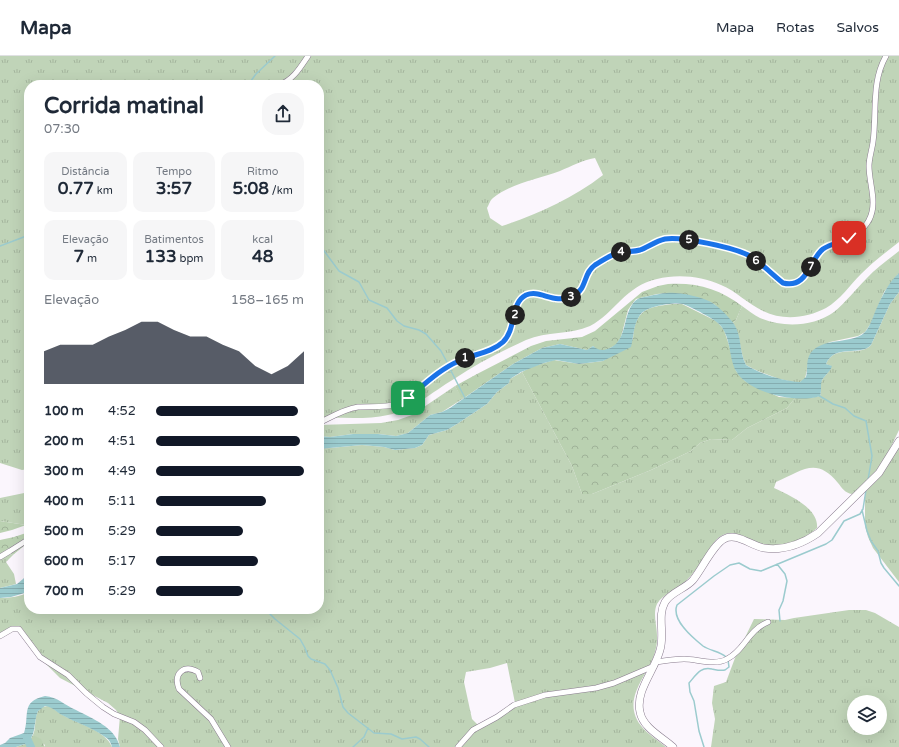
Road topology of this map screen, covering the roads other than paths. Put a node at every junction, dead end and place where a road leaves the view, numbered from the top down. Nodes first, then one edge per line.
1 (308, 56) edge
2 (886, 56) edge
3 (288, 80) edge
4 (324, 420) edge
5 (899, 441) edge
6 (24, 541) edge
7 (0, 557) edge
8 (768, 622) dead end
9 (0, 636) edge
10 (654, 664) junction
11 (200, 678) dead end
12 (161, 747) edge
13 (228, 747) edge
14 (458, 747) edge
15 (673, 747) edge

1 - 3 street
2 - 4 street
5 - 10 main road
6 - 7 street
8 - 10 street
9 - 12 street
10 - 14 street
10 - 15 main road
11 - 13 street

